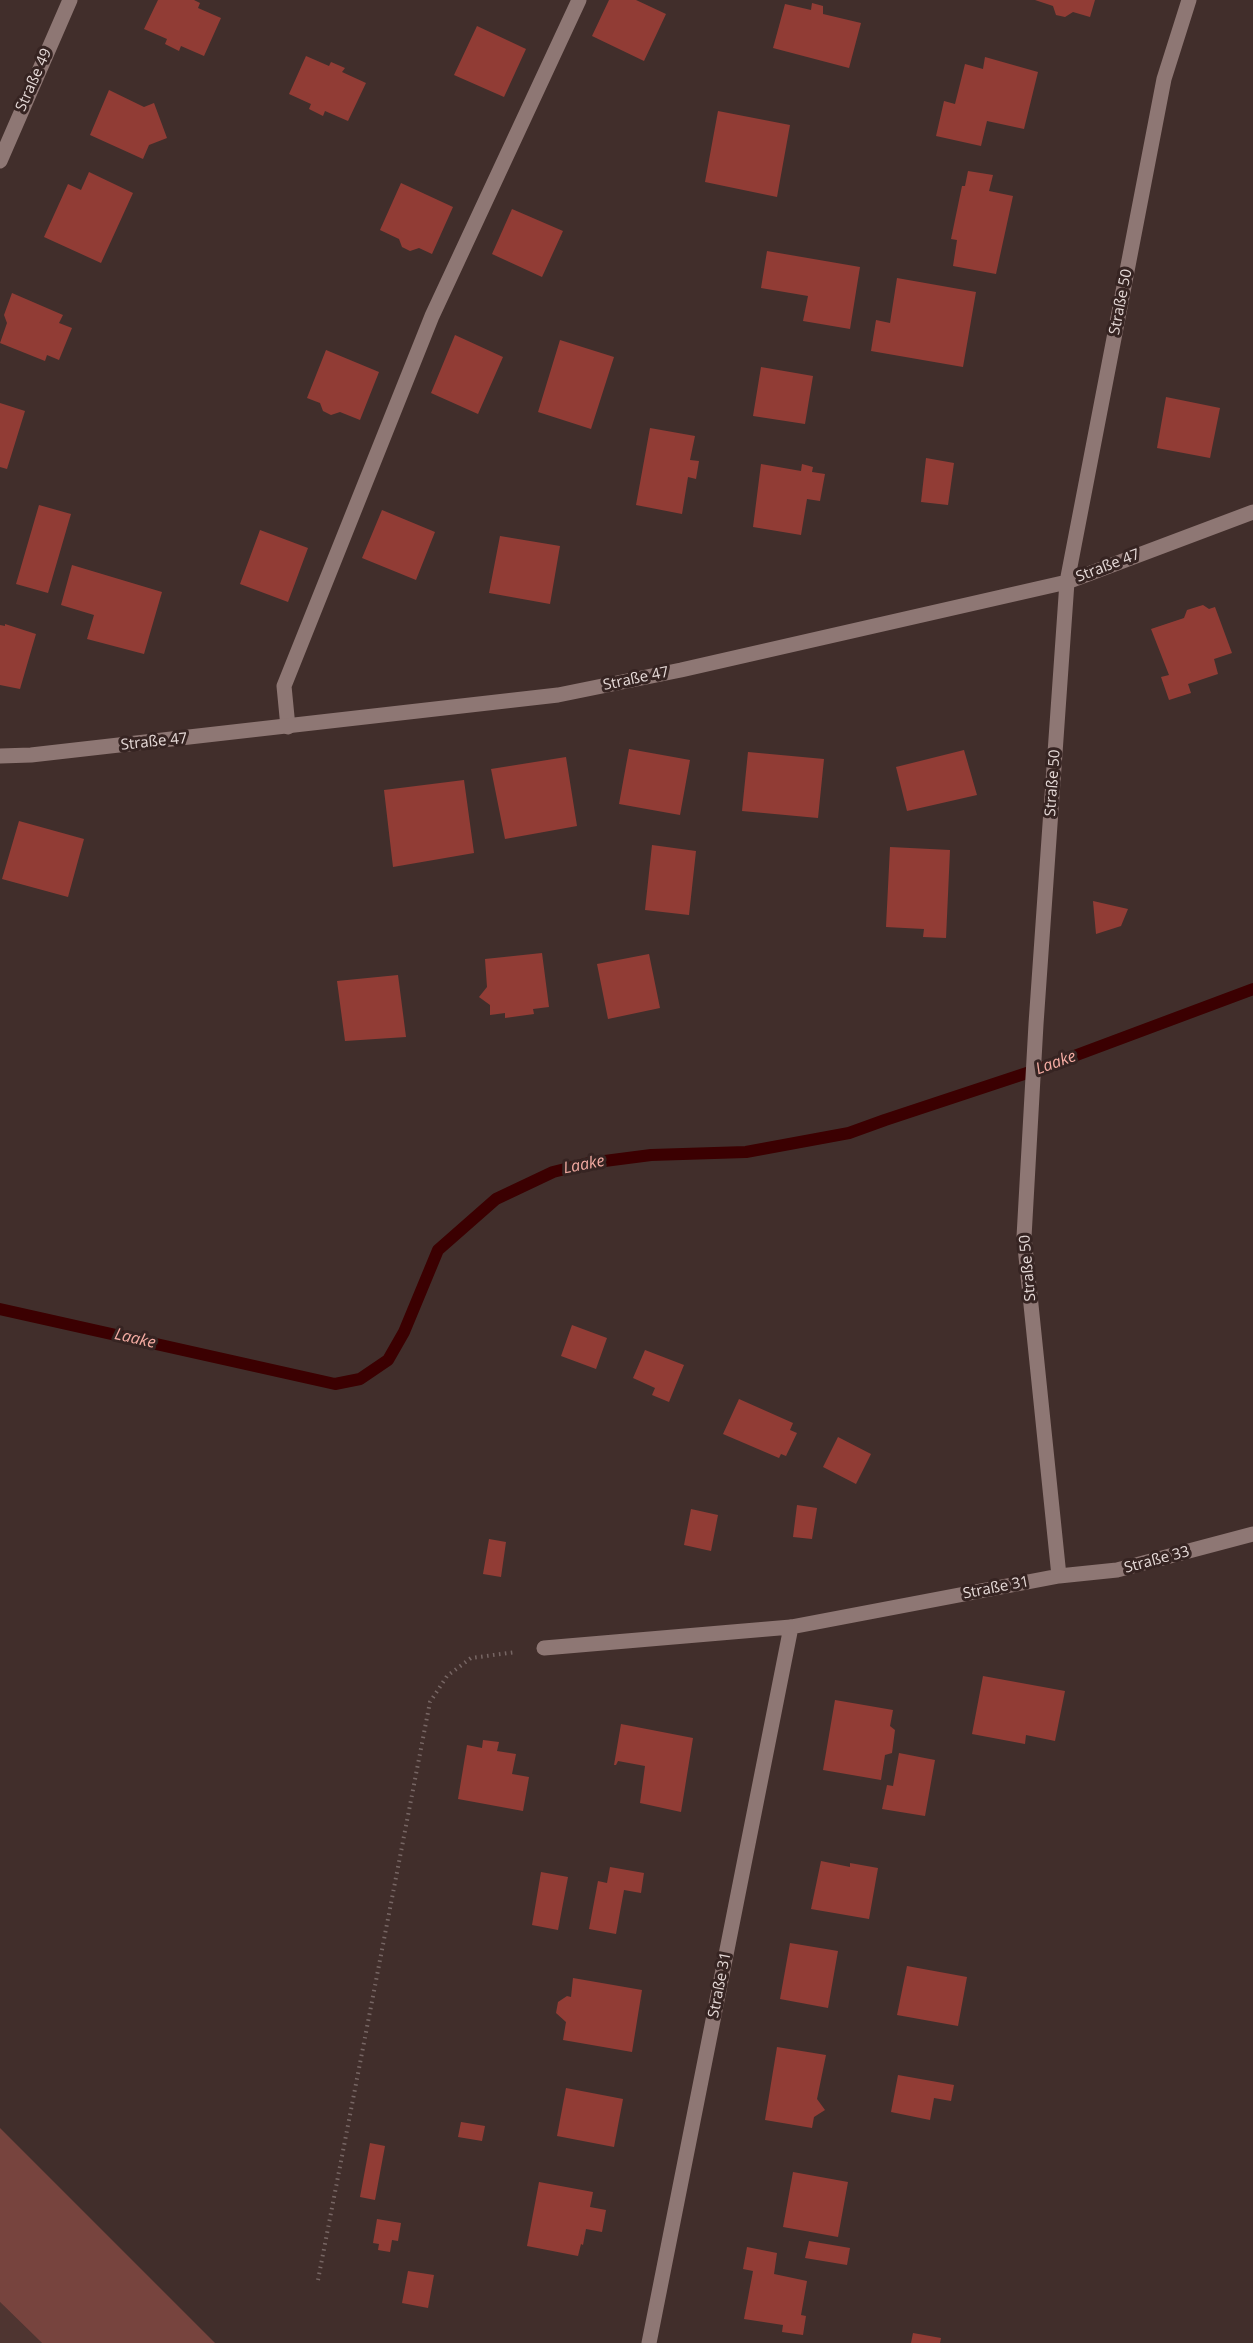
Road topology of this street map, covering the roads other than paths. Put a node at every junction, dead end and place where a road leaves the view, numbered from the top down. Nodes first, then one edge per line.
1 (70, 0) edge
2 (579, 0) edge
3 (1189, 0) edge
4 (8, 121) edge
5 (0, 161) edge
6 (1253, 512) edge
7 (1067, 582) junction
8 (288, 727) junction
9 (0, 756) edge
10 (1253, 1534) edge
11 (1059, 1576) junction
12 (791, 1627) junction
13 (544, 1648) road end
14 (649, 2343) edge

1 - 4 street, Straße 49
2 - 8 street
3 - 7 street, Straße 50
4 - 5 street, Straße 49
6 - 7 street, Straße 47
7 - 8 street, Straße 47
7 - 11 street, Straße 50
8 - 9 street, Straße 47
10 - 11 street, Straße 33
11 - 12 street, Straße 31
12 - 13 street, Straße 31
12 - 14 street, Straße 31

